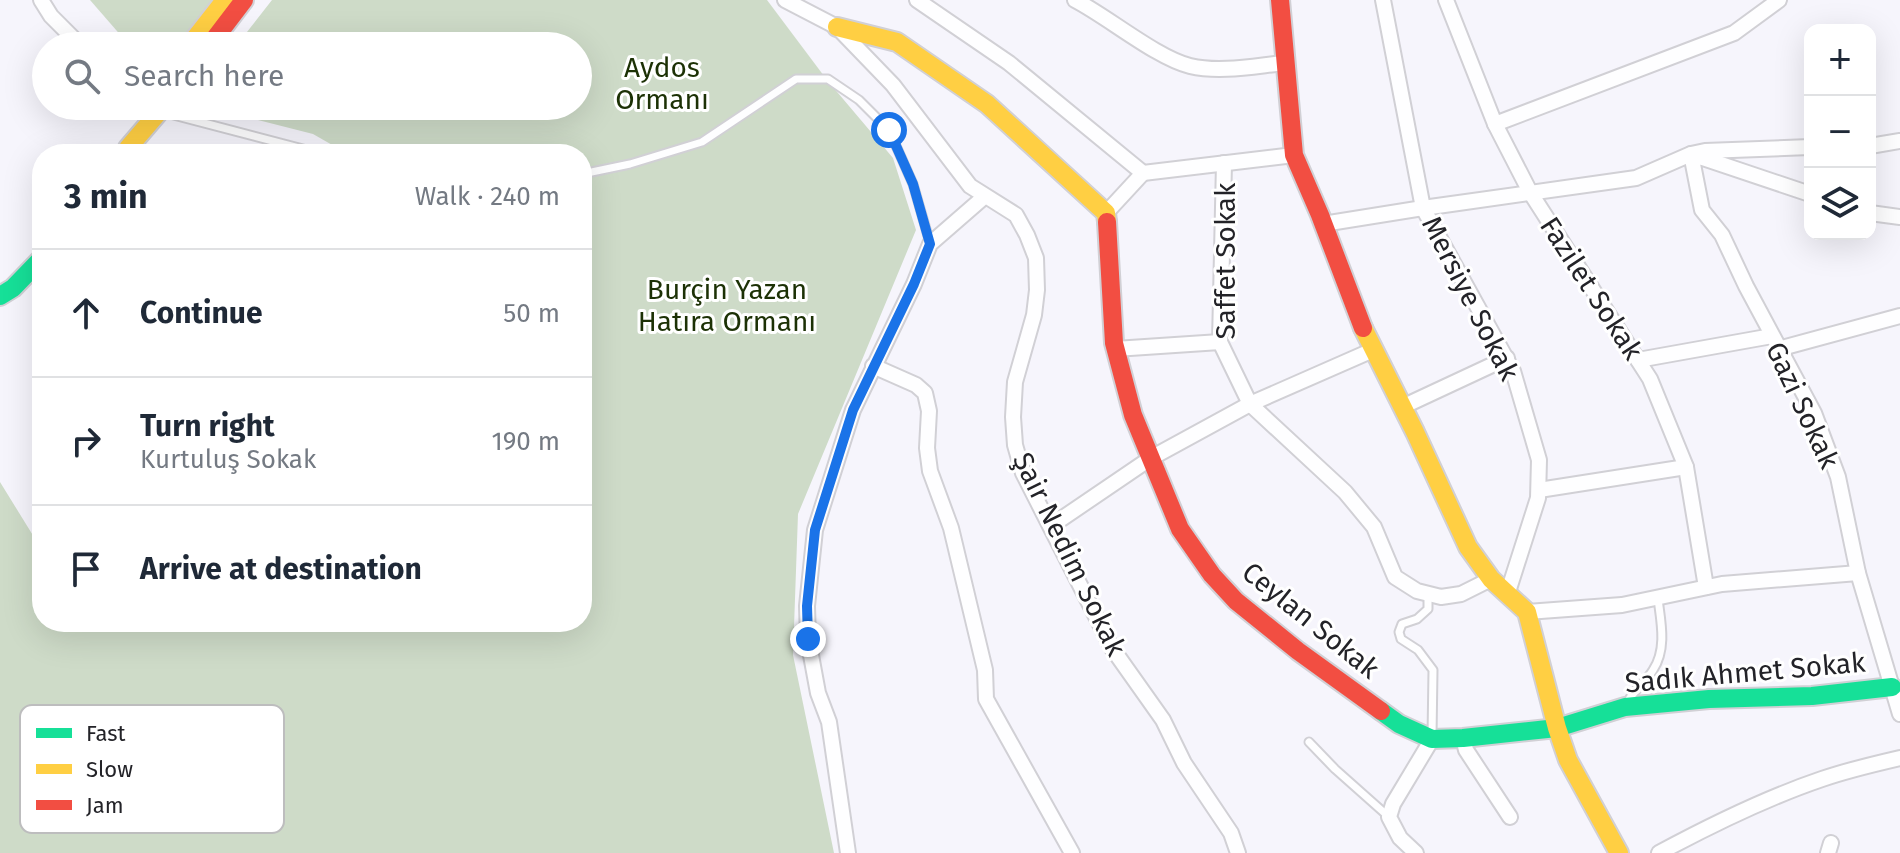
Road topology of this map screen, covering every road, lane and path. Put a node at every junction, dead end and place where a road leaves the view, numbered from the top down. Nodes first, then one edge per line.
1 (41, 0) edge
2 (225, 0) edge
3 (244, 0) edge
4 (785, 0) edge
5 (917, 0) edge
6 (1075, 0) edge
7 (1280, 0) edge
8 (1383, 0) edge
9 (1446, 0) edge
10 (1779, 0) edge
11 (837, 27) junction
12 (67, 32) edge
13 (200, 32) edge
14 (220, 32) edge
15 (1284, 63) junction
16 (146, 120) edge
17 (201, 120) edge
18 (1495, 124) junction
19 (1900, 141) edge
20 (131, 144) edge
21 (286, 144) edge
22 (1876, 145) edge
23 (1804, 147) edge
24 (1691, 154) junction
25 (1294, 155) junction
26 (1224, 163) junction
27 (592, 172) edge
28 (1143, 173) junction
29 (1530, 192) junction
30 (1804, 192) edge
31 (984, 197) junction
32 (1423, 208) junction
33 (1106, 213) junction
34 (1876, 214) edge
35 (1900, 217) edge
36 (1323, 224) junction
37 (930, 244) junction
38 (32, 268) edge
39 (0, 296) edge
40 (1900, 316) edge
41 (1220, 342) junction
42 (1775, 343) junction
43 (1115, 349) junction
44 (1373, 350) junction
45 (1507, 358) junction
46 (1638, 360) junction
47 (873, 366) junction
48 (1250, 404) junction
49 (1402, 407) junction
50 (1151, 458) junction
51 (1686, 467) junction
52 (1539, 490) junction
53 (1051, 526) junction
54 (1858, 573) junction
55 (1491, 579) junction
56 (1706, 587) junction
57 (1508, 592) junction
58 (1428, 596) junction
59 (1658, 599) junction
60 (1527, 612) junction
61 (1892, 687) junction
62 (1625, 707) junction
63 (1900, 714) edge
64 (1557, 728) junction
65 (1463, 738) junction
66 (1432, 739) junction
67 (1309, 742) dead end
68 (1900, 758) edge
69 (1389, 817) junction
70 (1510, 817) dead end
71 (848, 853) edge
72 (1072, 853) edge
73 (1238, 853) edge
74 (1416, 853) edge
75 (1619, 853) edge
76 (1659, 853) edge

1 - 12 street
2 - 13 street
3 - 14 street
4 - 11 street, Şair Nedim Sokak
5 - 28 street
6 - 15 street
7 - 15 street
8 - 32 street, Mersiye Sokak
9 - 18 street, Fazilet Sokak
10 - 18 street
11 - 31 street, Şair Nedim Sokak
11 - 33 street
15 - 25 street
16 - 20 street
17 - 21 lane
18 - 29 street, Fazilet Sokak
19 - 22 street
23 - 24 street
24 - 29 street
24 - 30 street
24 - 42 street, Gazi Sokak
25 - 26 street
25 - 36 street
26 - 28 street
26 - 41 street, Saffet Sokak
27 - 37 lane
28 - 33 street
29 - 32 street
29 - 46 street, Fazilet Sokak
31 - 37 street
31 - 53 street, Şair Nedim Sokak
32 - 36 street
32 - 45 street, Mersiye Sokak
33 - 43 street, Ceylan Sokak
34 - 35 street
36 - 44 street
37 - 47 street
38 - 39 street
40 - 42 street
41 - 43 street
41 - 48 street, Saffet Sokak
42 - 46 street
42 - 54 street, Gazi Sokak
43 - 50 street, Ceylan Sokak
44 - 48 street
44 - 49 street
45 - 49 street
45 - 52 street, Mersiye Sokak
46 - 51 street, Fazilet Sokak
47 - 71 street
47 - 72 street
48 - 50 street
48 - 58 street, Saffet Sokak
49 - 55 street
50 - 53 street
50 - 66 street, Ceylan Sokak
51 - 52 street
51 - 56 street, Fazilet Sokak
52 - 57 street, Mersiye Sokak
53 - 73 street, Şair Nedim Sokak
54 - 56 street
54 - 61 street, Gazi Sokak
55 - 57 street
55 - 58 street
56 - 59 street
57 - 60 street
58 - 66 lane
59 - 60 street
59 - 62 lane
60 - 64 street
61 - 62 street, Sadık Ahmet Sokak
61 - 63 street, Gazi Sokak
62 - 64 street, Sadık Ahmet Sokak
64 - 65 street, Ceylan Sokak
64 - 75 street
65 - 66 street, Ceylan Sokak
65 - 70 street
66 - 69 street
67 - 69 lane
68 - 76 street
69 - 74 street

